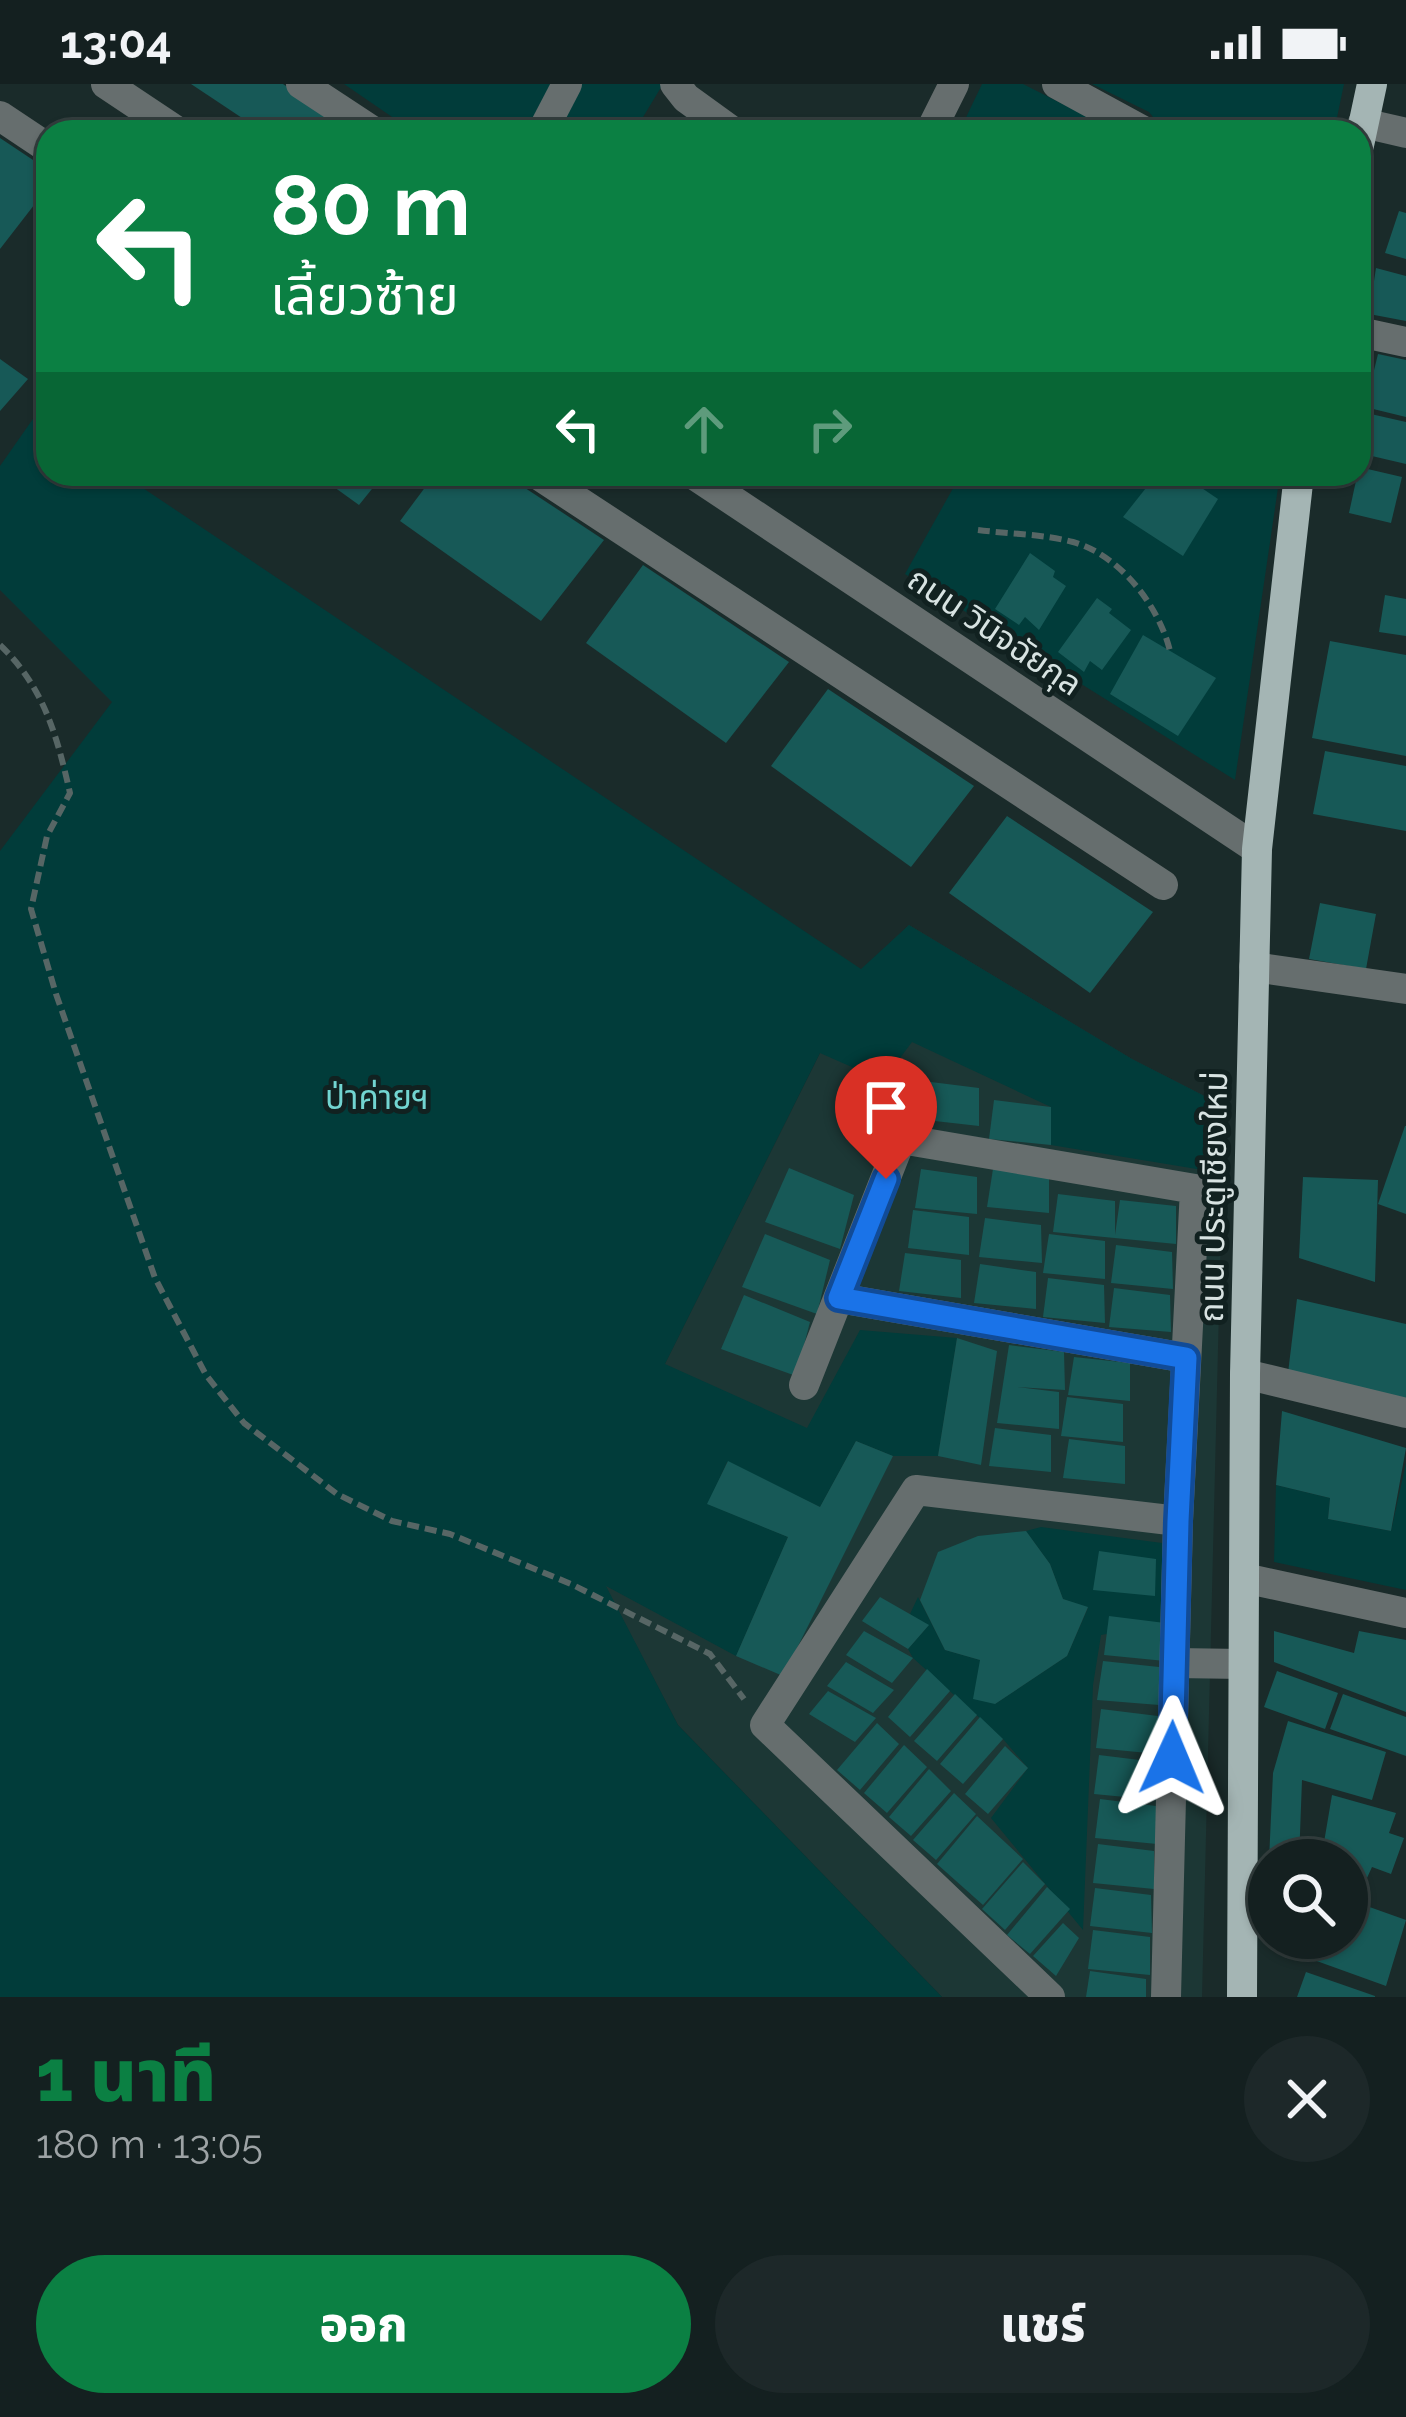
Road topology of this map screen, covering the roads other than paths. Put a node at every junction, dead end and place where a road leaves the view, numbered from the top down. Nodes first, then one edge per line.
1 (106, 84) edge
2 (301, 84) edge
3 (567, 84) edge
4 (675, 84) edge
5 (954, 84) edge
6 (1057, 84) edge
7 (1372, 84) edge
8 (0, 116) edge
9 (160, 120) edge
10 (356, 120) edge
11 (548, 120) edge
12 (716, 120) edge
13 (936, 120) edge
14 (1123, 120) edge
15 (1364, 120) edge
16 (1406, 133) edge
17 (1371, 134) edge
18 (36, 140) edge
19 (1371, 335) edge
20 (1406, 343) edge
21 (555, 486) edge
22 (711, 486) edge
23 (1298, 486) edge
24 (1257, 849) junction
25 (1163, 884) dead end
26 (1254, 967) junction
27 (1406, 988) edge
28 (839, 1298) junction
29 (1186, 1358) junction
30 (1245, 1374) junction
31 (804, 1384) dead end
32 (1406, 1413) edge
33 (1178, 1521) junction
34 (1244, 1578) junction
35 (1406, 1613) edge
36 (1175, 1663) junction
37 (1243, 1664) junction
38 (1050, 1997) edge
39 (1166, 1997) edge
40 (1242, 1997) edge

1 - 9 street
2 - 10 street
3 - 11 street
4 - 12 street
5 - 13 street
6 - 14 street
7 - 15 main road
8 - 18 street
16 - 17 street
19 - 20 street
21 - 25 street
22 - 24 street, ถนน วินิจฉัยกุล
23 - 24 main road, ถนน ประตูเชียงใหม่
24 - 26 main road, ถนน ประตูเชียงใหม่
26 - 27 street
26 - 30 main road, ถนน ประตูเชียงใหม่
28 - 29 street
28 - 29 street
28 - 31 street
29 - 33 street
30 - 32 street
30 - 34 main road, ถนน ประตูเชียงใหม่
33 - 36 street
33 - 38 street
34 - 35 street
34 - 37 main road, ถนน ประตูเชียงใหม่
36 - 37 street
36 - 39 street
37 - 40 main road, ถนน ประตูเชียงใหม่

